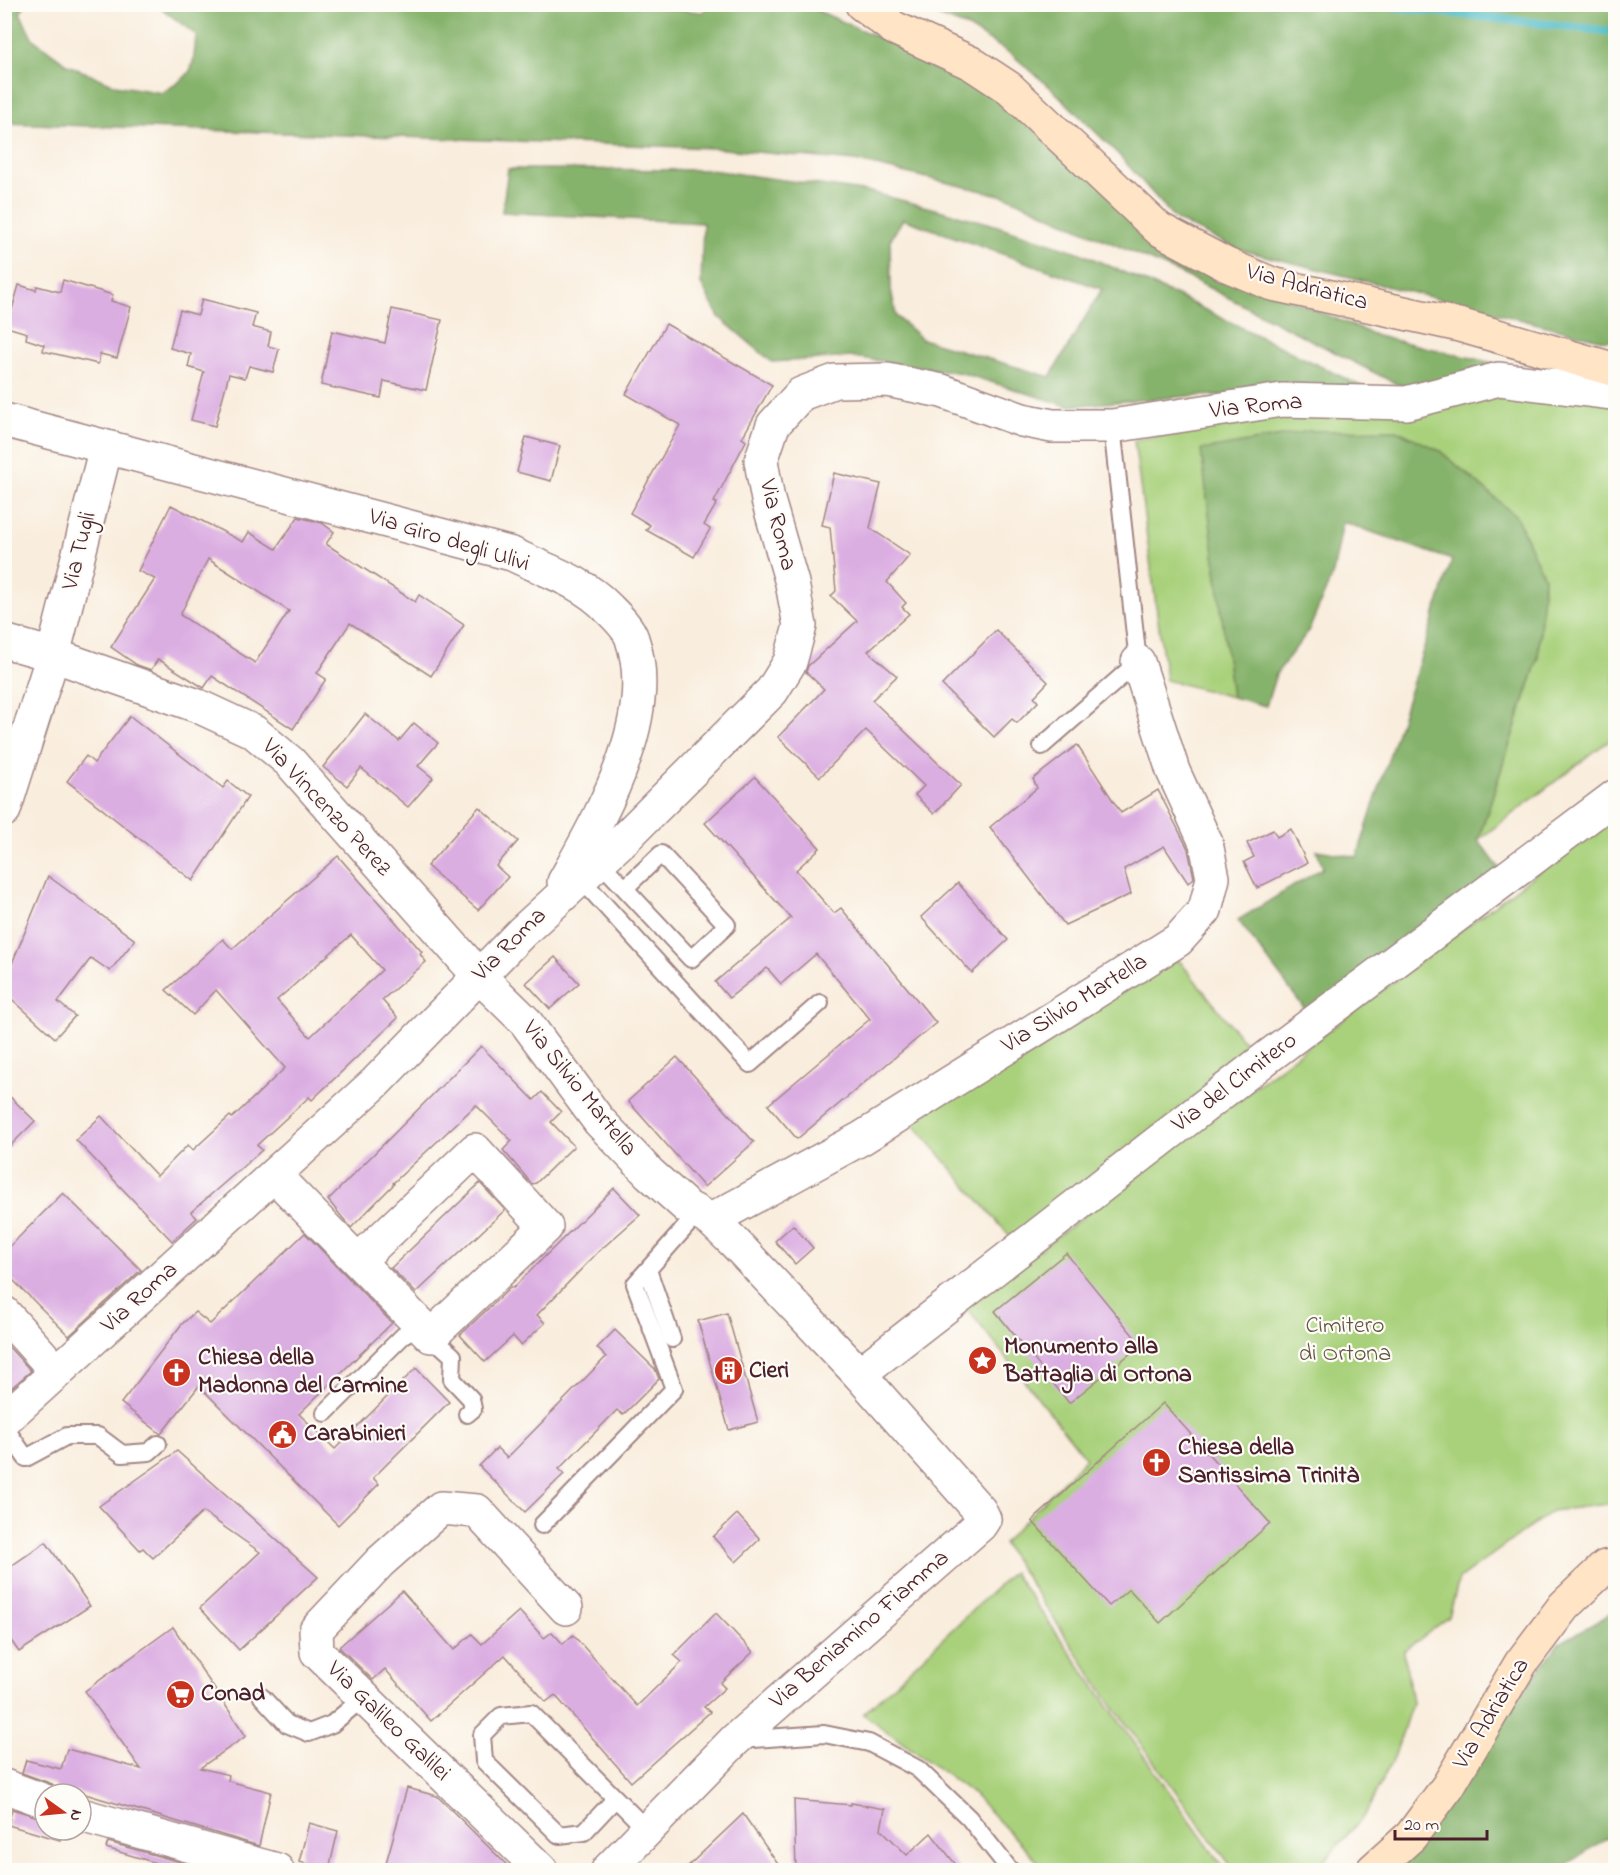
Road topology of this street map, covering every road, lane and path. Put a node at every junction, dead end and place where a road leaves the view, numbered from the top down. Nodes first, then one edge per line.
1 (862, 4) edge
2 (1616, 370) edge
3 (1616, 388) edge
4 (4, 420) edge
5 (1112, 426) junction
6 (106, 447) junction
7 (4, 641) edge
8 (53, 655) junction
9 (1138, 662) junction
10 (1042, 746) dead end
11 (1616, 796) edge
12 (4, 810) edge
13 (590, 869) junction
14 (625, 888) junction
15 (553, 902) junction
16 (479, 976) junction
17 (820, 1003) dead end
18 (274, 1175) junction
19 (705, 1216) junction
20 (358, 1261) junction
21 (648, 1270) junction
22 (4, 1314) edge
23 (424, 1329) junction
24 (672, 1339) dead end
25 (57, 1372) junction
26 (859, 1374) junction
27 (325, 1413) dead end
28 (467, 1414) dead end
29 (4, 1420) edge
30 (4, 1426) edge
31 (158, 1444) dead end
32 (984, 1519) joint
33 (542, 1525) dead end
34 (1616, 1565) edge
35 (566, 1608) dead end
36 (262, 1697) dead end
37 (364, 1698) junction
38 (735, 1740) junction
39 (4, 1786) edge
40 (33, 1797) edge
41 (615, 1799) junction
42 (93, 1818) edge
43 (646, 1830) junction
44 (278, 1870) edge
45 (541, 1870) edge
46 (608, 1870) edge
47 (1010, 1870) edge
48 (1373, 1870) edge

1 - 2 main road, Via Adriatica
3 - 5 street, Via Roma
4 - 6 street, Via Giro degli Ulivi
5 - 9 lane
5 - 13 street, Via Roma
6 - 8 street, Via Tugli
6 - 15 street, Via Giro degli Ulivi
7 - 8 street, Via Vincenzo Perez
8 - 12 street, Via Tugli
8 - 16 street, Via Vincenzo Perez
9 - 10 lane
9 - 19 street, Via Silvio Martella
11 - 26 street, Via del Cimitero
13 - 14 lane
13 - 15 street, Via Roma
13 - 17 lane
14 - 14 lane
15 - 16 street, Via Roma
16 - 18 street, Via Roma
16 - 19 street, Via Silvio Martella
18 - 20 street
18 - 25 street, Via Roma
19 - 21 lane
19 - 26 street, Via Silvio Martella
20 - 23 street
20 - 23 street
21 - 24 lane
21 - 33 lane
22 - 25 street
23 - 27 lane
23 - 28 lane
25 - 29 street, Via Roma
26 - 32 street, Via Silvio Martella
30 - 31 lane
32 - 38 street, Via Beniamino Fiamma
34 - 48 main road, Via Adriatica
35 - 37 street, Via Galileo Galilei
36 - 37 lane
37 - 45 street, Via Galileo Galilei
38 - 43 street, Via Beniamino Fiamma
38 - 47 lane, Via Beniamino Fiamma
39 - 40 street
41 - 41 lane
41 - 43 lane
42 - 44 street
43 - 46 street, Via Beniamino Fiamma

